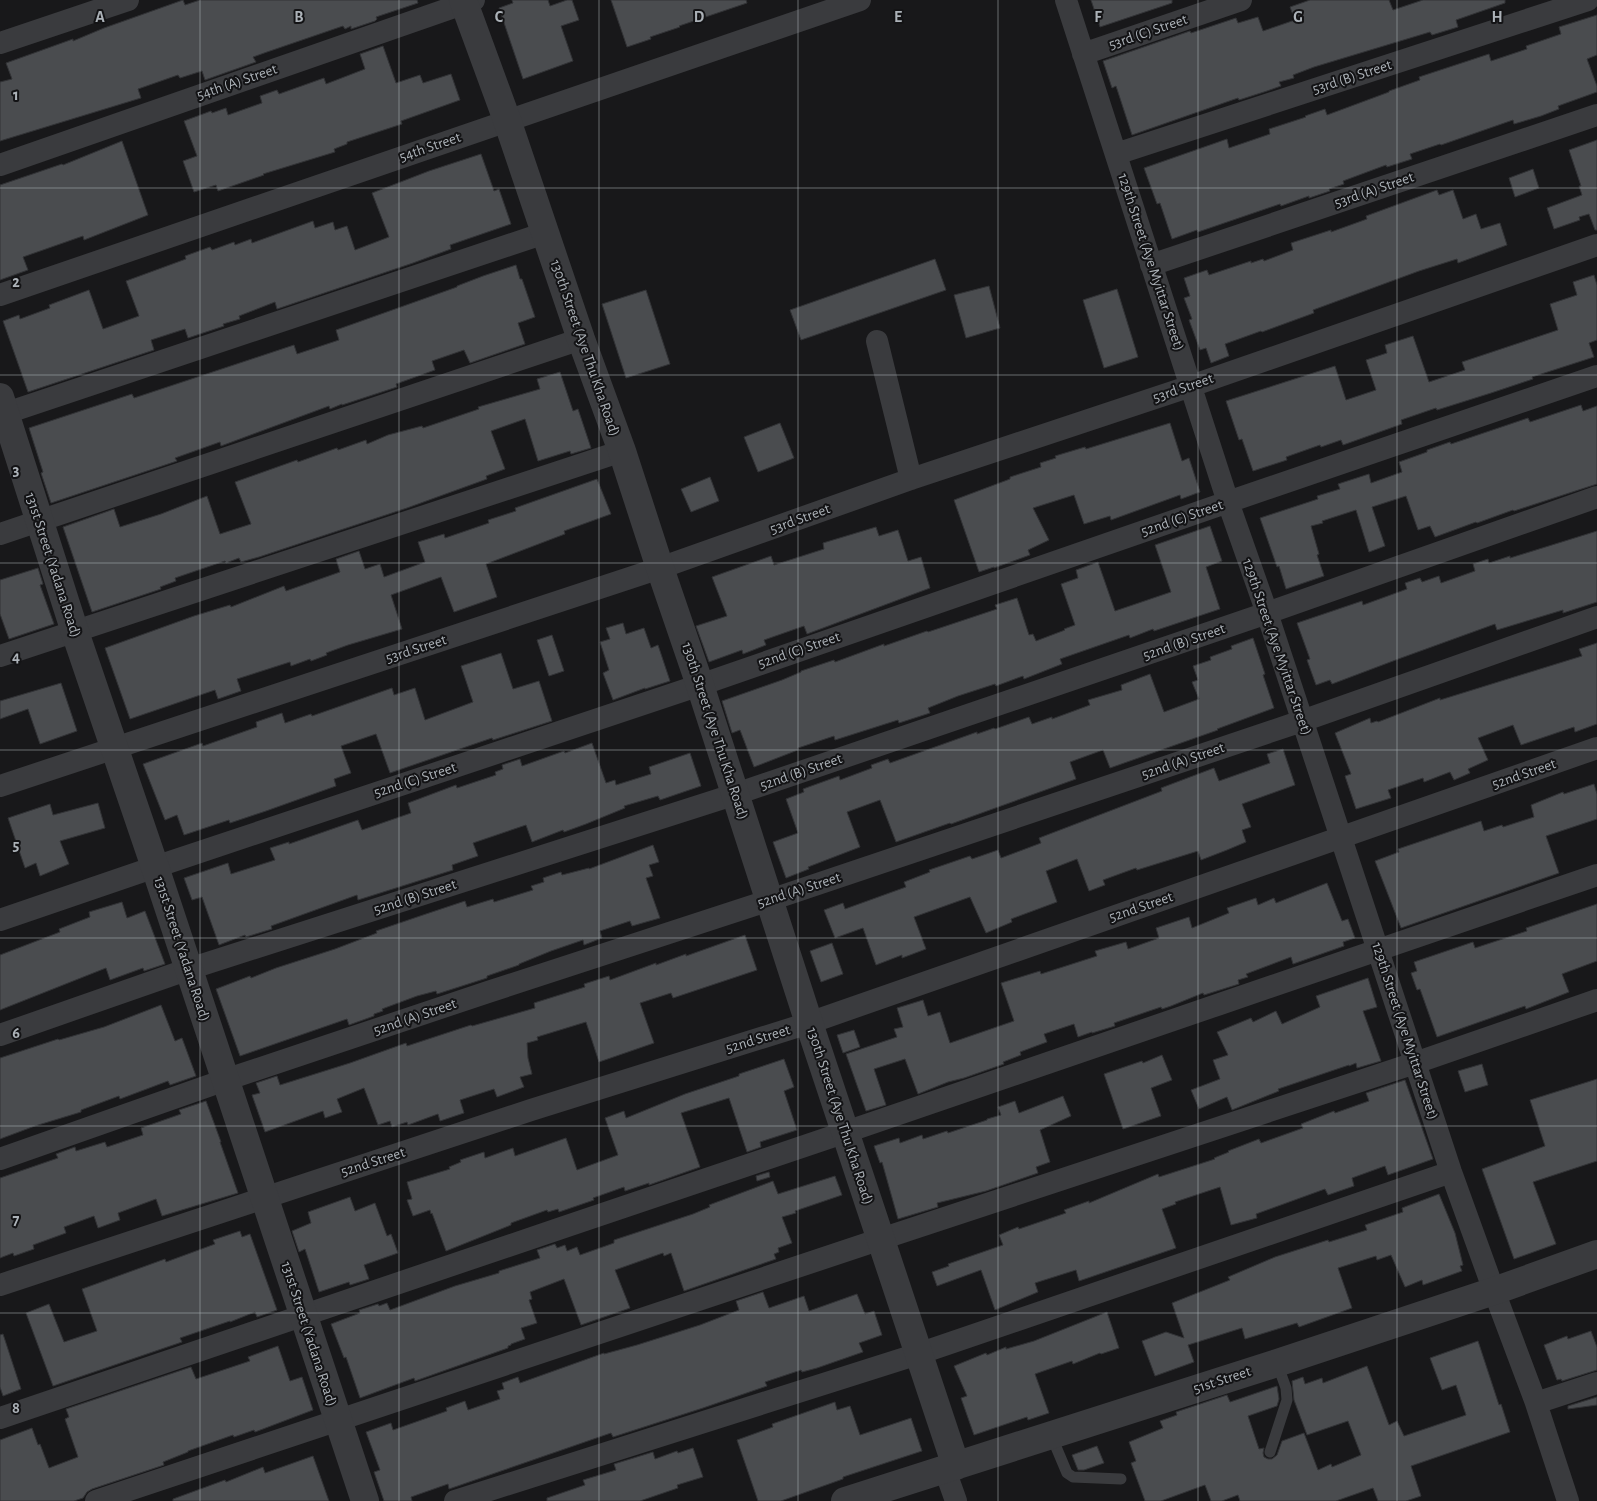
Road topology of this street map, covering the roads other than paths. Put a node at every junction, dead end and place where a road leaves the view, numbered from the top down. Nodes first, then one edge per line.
1 (128, 0) edge
2 (860, 0) edge
3 (1066, 0) edge
4 (1241, 0) edge
5 (1588, 0) edge
6 (467, 1) edge
7 (0, 43) edge
8 (1083, 54) junction
9 (1597, 114) edge
10 (507, 120) junction
11 (1116, 154) junction
12 (0, 165) edge
13 (545, 233) junction
14 (1597, 244) edge
15 (1151, 265) junction
16 (0, 294) edge
17 (581, 339) junction
18 (877, 340) dead end
19 (1597, 376) edge
20 (1191, 386) junction
21 (2, 409) edge
22 (622, 451) junction
23 (911, 479) junction
24 (1597, 497) edge
25 (1228, 502) junction
26 (38, 520) junction
27 (0, 534) edge
28 (660, 568) junction
29 (1267, 613) junction
30 (1597, 617) edge
31 (75, 632) junction
32 (0, 656) edge
33 (700, 685) junction
34 (1302, 721) junction
35 (1597, 748) edge
36 (115, 749) junction
37 (0, 786) edge
38 (736, 794) junction
39 (1341, 837) junction
40 (155, 867) junction
41 (1597, 876) edge
42 (770, 900) junction
43 (0, 920) edge
44 (1378, 949) junction
45 (189, 969) junction
46 (1597, 1000) edge
47 (809, 1023) junction
48 (0, 1035) edge
49 (1415, 1063) junction
50 (225, 1080) junction
51 (846, 1132) junction
52 (0, 1158) edge
53 (1451, 1172) junction
54 (264, 1197) junction
55 (881, 1239) junction
56 (1597, 1254) edge
57 (0, 1285) edge
58 (1494, 1292) junction
59 (302, 1314) junction
60 (918, 1354) junction
61 (1277, 1363) junction
62 (1597, 1383) edge
63 (1536, 1403) junction
64 (0, 1418) edge
65 (338, 1421) junction
66 (1051, 1435) junction
67 (1270, 1452) dead end
68 (951, 1468) junction
69 (1121, 1479) dead end
70 (1562, 1499) edge
71 (96, 1501) edge
72 (365, 1501) edge
73 (455, 1501) edge
74 (845, 1501) edge
75 (956, 1501) edge

1 - 7 street
2 - 10 street, 54th Street
3 - 8 street, 129th Street (Aye Myittar Street)
4 - 8 street, 53rd (C) Street
5 - 11 street, 53rd (B) Street
6 - 10 street, 130th Street (Aye Thu Kha Road)
6 - 12 street, 54th (A) Street
8 - 11 street, 129th Street (Aye Myittar Street)
9 - 15 street, 53rd (A) Street
10 - 13 street, 130th Street (Aye Thu Kha Road)
10 - 16 street, 54th Street
11 - 15 street, 129th Street (Aye Myittar Street)
13 - 17 street, 130th Street (Aye Thu Kha Road)
13 - 21 street
14 - 20 street, 53rd Street
15 - 20 street, 129th Street (Aye Myittar Street)
17 - 22 street, 130th Street (Aye Thu Kha Road)
17 - 26 street
18 - 23 street
19 - 25 street, 52nd (C) Street
20 - 23 street, 53rd Street
20 - 25 street, 129th Street (Aye Myittar Street)
21 - 26 street, 131st Street (Yadana Road)
22 - 28 street, 130th Street (Aye Thu Kha Road)
22 - 31 street
23 - 28 street, 53rd Street
24 - 29 street, 52nd (B) Street
25 - 29 street, 129th Street (Aye Myittar Street)
25 - 33 street, 52nd (C) Street
26 - 27 street
26 - 31 street, 131st Street (Yadana Road)
28 - 33 street, 130th Street (Aye Thu Kha Road)
28 - 36 street, 53rd Street
29 - 34 street, 129th Street (Aye Myittar Street)
29 - 38 street, 52nd (B) Street
30 - 34 street, 52nd (A) Street
31 - 32 street
31 - 36 street, 131st Street (Yadana Road)
33 - 38 street, 130th Street (Aye Thu Kha Road)
33 - 40 street, 52nd (C) Street
34 - 39 street, 129th Street (Aye Myittar Street)
34 - 42 street, 52nd (A) Street
35 - 39 street, 52nd Street
36 - 37 street, 53rd Street
36 - 40 street, 131st Street (Yadana Road)
38 - 42 street, 130th Street (Aye Thu Kha Road)
38 - 45 street, 52nd (B) Street
39 - 44 street, 129th Street (Aye Myittar Street)
39 - 47 street, 52nd Street
40 - 43 street, 52nd (C) Street
40 - 45 street, 131st Street (Yadana Road)
41 - 44 street
42 - 47 street, 130th Street (Aye Thu Kha Road)
42 - 50 street, 52nd (A) Street
44 - 49 street, 129th Street (Aye Myittar Street)
44 - 51 street
45 - 48 street, 52nd (B) Street
45 - 50 street, 131st Street (Yadana Road)
46 - 49 street
47 - 51 street, 130th Street (Aye Thu Kha Road)
47 - 54 street, 52nd Street
49 - 53 street, 129th Street (Aye Myittar Street)
49 - 55 street
50 - 52 street, 52nd (A) Street
50 - 54 street, 131st Street (Yadana Road)
51 - 55 street, 130th Street (Aye Thu Kha Road)
51 - 59 street
53 - 58 street, 129th Street (Aye Myittar Street)
53 - 60 street
54 - 57 street, 52nd Street
54 - 59 street, 131st Street (Yadana Road)
55 - 60 street, 130th Street (Aye Thu Kha Road)
55 - 65 street
56 - 58 street, 51st Street
58 - 61 street, 51st Street
58 - 63 street, 129th Street (Aye Myittar Street)
59 - 64 street
59 - 65 street, 131st Street (Yadana Road)
60 - 68 street, 130th Street (Aye Thu Kha Road)
60 - 73 street
61 - 66 street, 51st Street
61 - 67 lane
62 - 63 street
63 - 70 street, 129th Street (Aye Myittar Street)
65 - 71 street
65 - 72 street, 131st Street (Yadana Road)
66 - 68 street, 51st Street
66 - 69 lane
68 - 74 street, 51st Street
68 - 75 street

